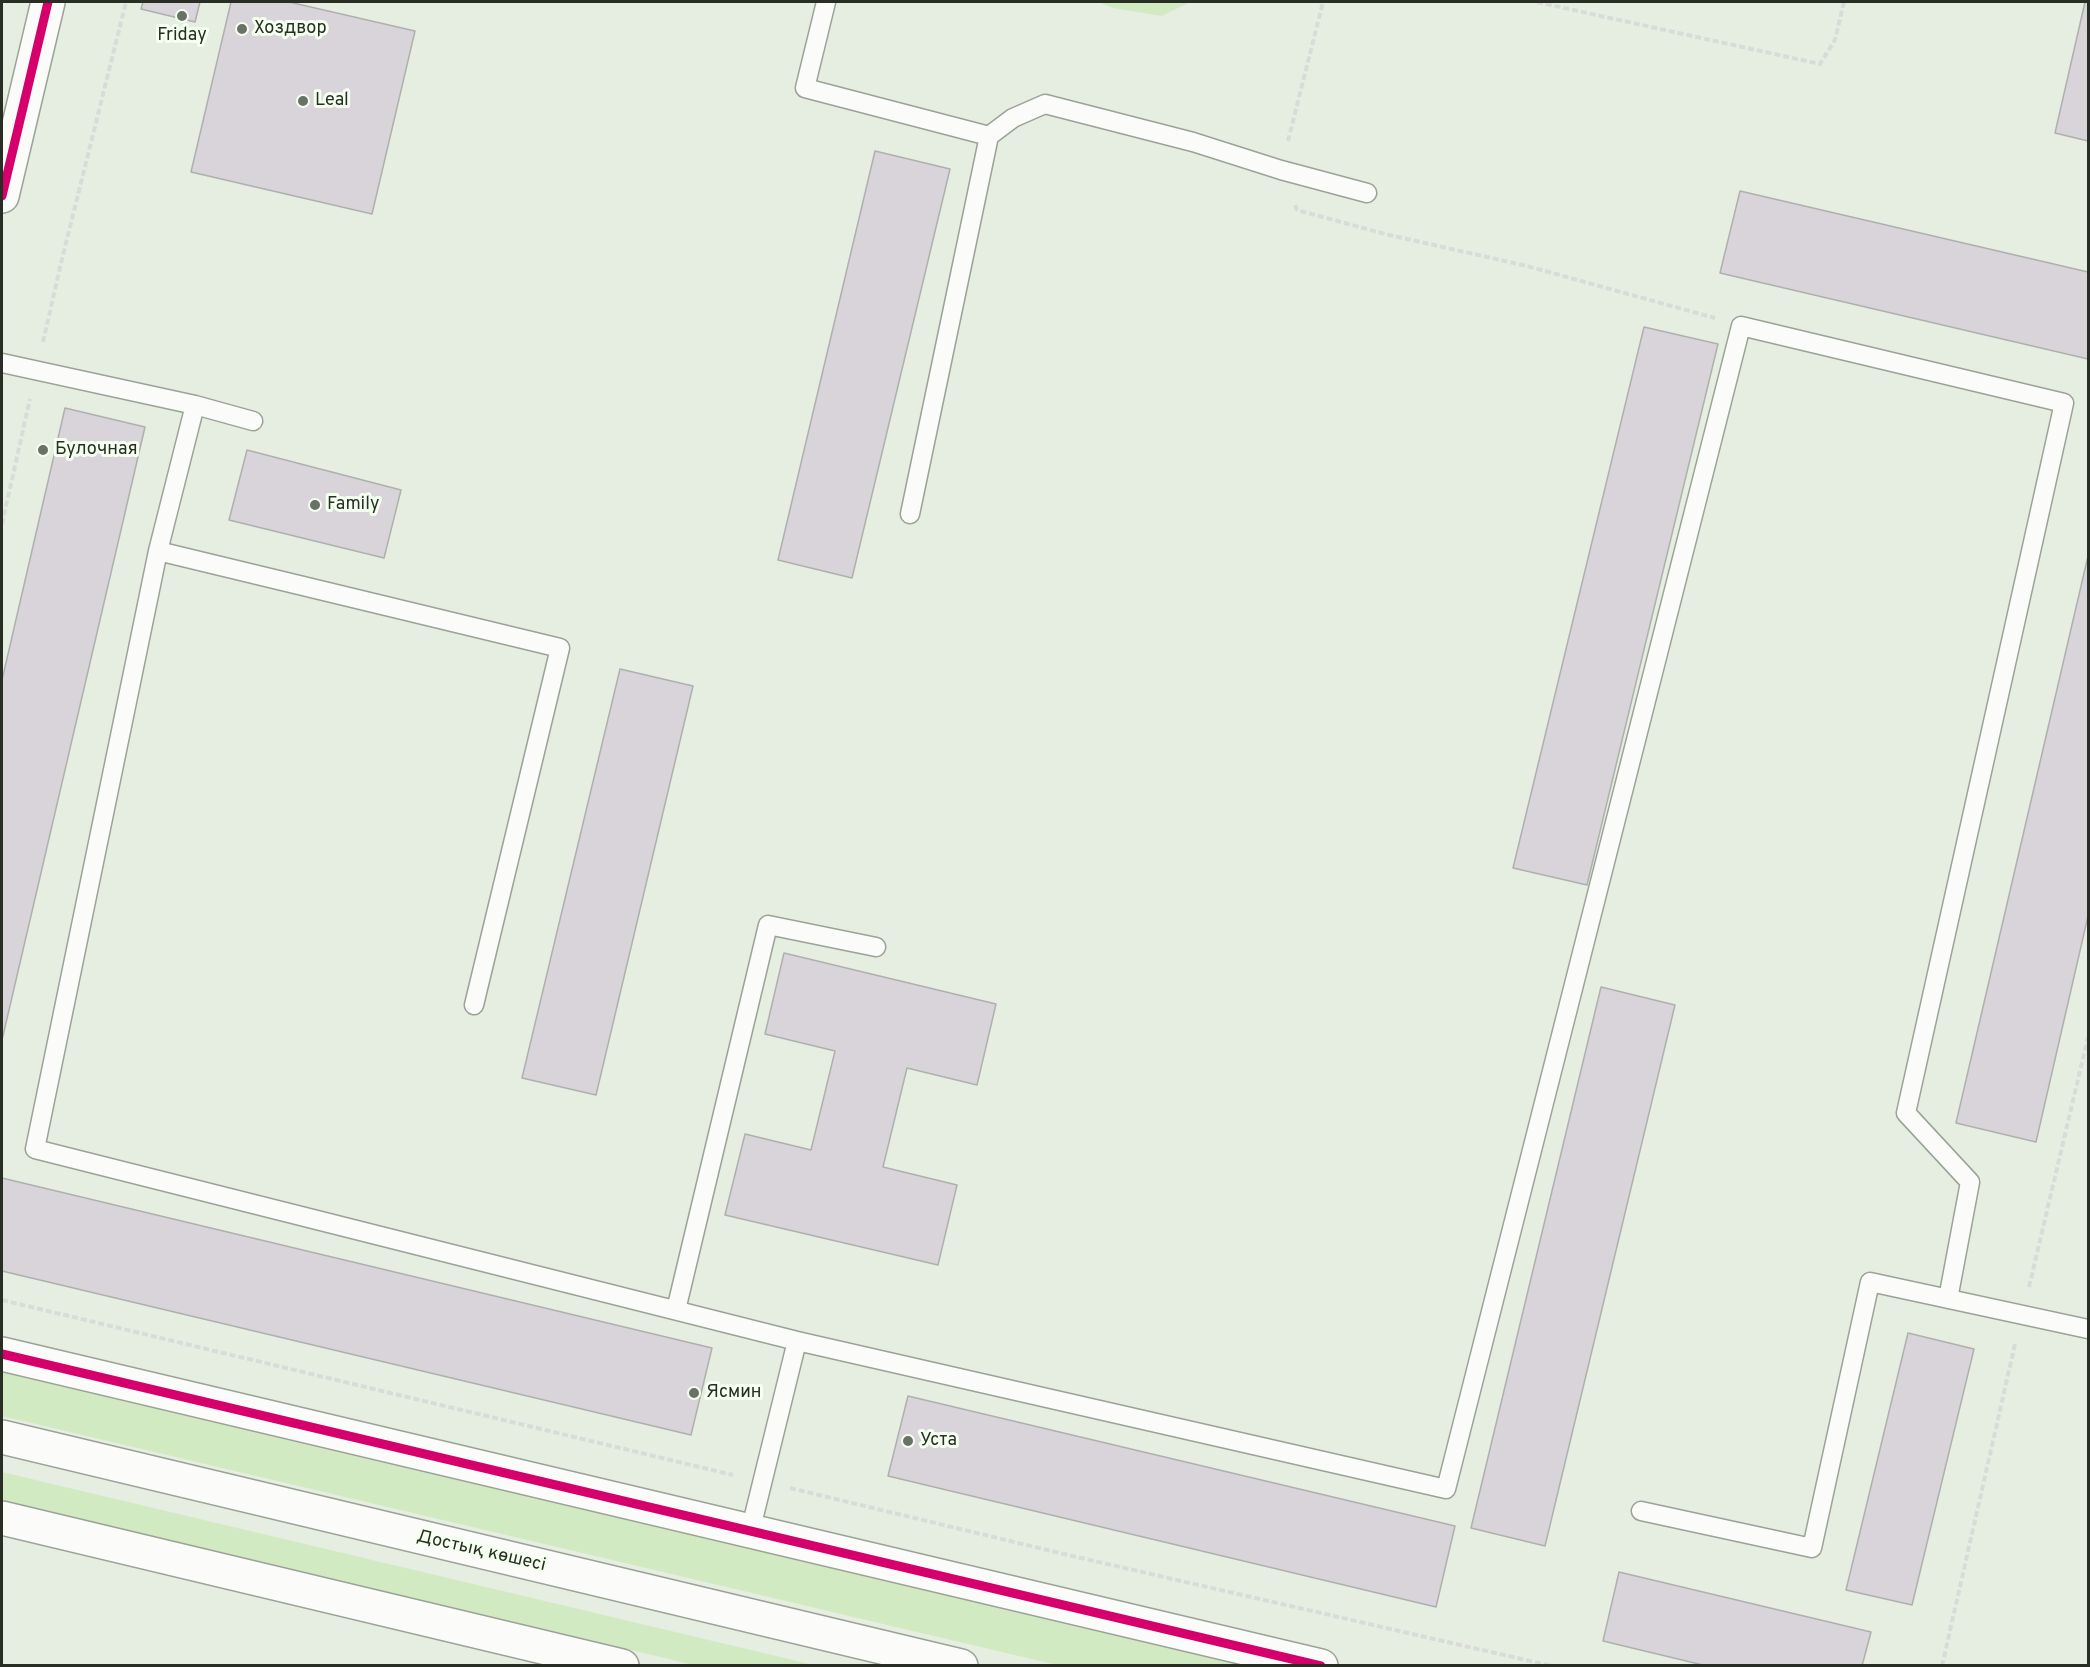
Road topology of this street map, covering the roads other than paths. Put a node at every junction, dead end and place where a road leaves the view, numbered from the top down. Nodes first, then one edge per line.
1 (48, 2) edge
2 (826, 2) edge
3 (988, 136) junction
4 (1367, 193) dead end
5 (2, 196) edge
6 (2, 363) edge
7 (195, 405) junction
8 (253, 421) dead end
9 (910, 514) dead end
10 (158, 551) junction
11 (876, 947) dead end
12 (474, 1005) dead end
13 (1948, 1299) junction
14 (676, 1311) junction
15 (2088, 1329) edge
16 (797, 1341) junction
17 (2, 1353) edge
18 (2, 1437) edge
19 (1641, 1511) dead end
20 (2, 1518) edge
21 (750, 1532) junction
22 (622, 1665) edge
23 (961, 1665) edge
24 (1321, 1665) edge

1 - 5 street
2 - 3 lane
3 - 4 lane
3 - 9 lane
6 - 7 lane
7 - 8 lane
7 - 10 lane
10 - 12 lane
10 - 14 lane
11 - 14 lane
13 - 15 lane
13 - 16 lane
13 - 19 lane
14 - 16 lane
16 - 21 lane
17 - 21 street
18 - 23 street, Достық көшесі
20 - 22 street
21 - 24 street

